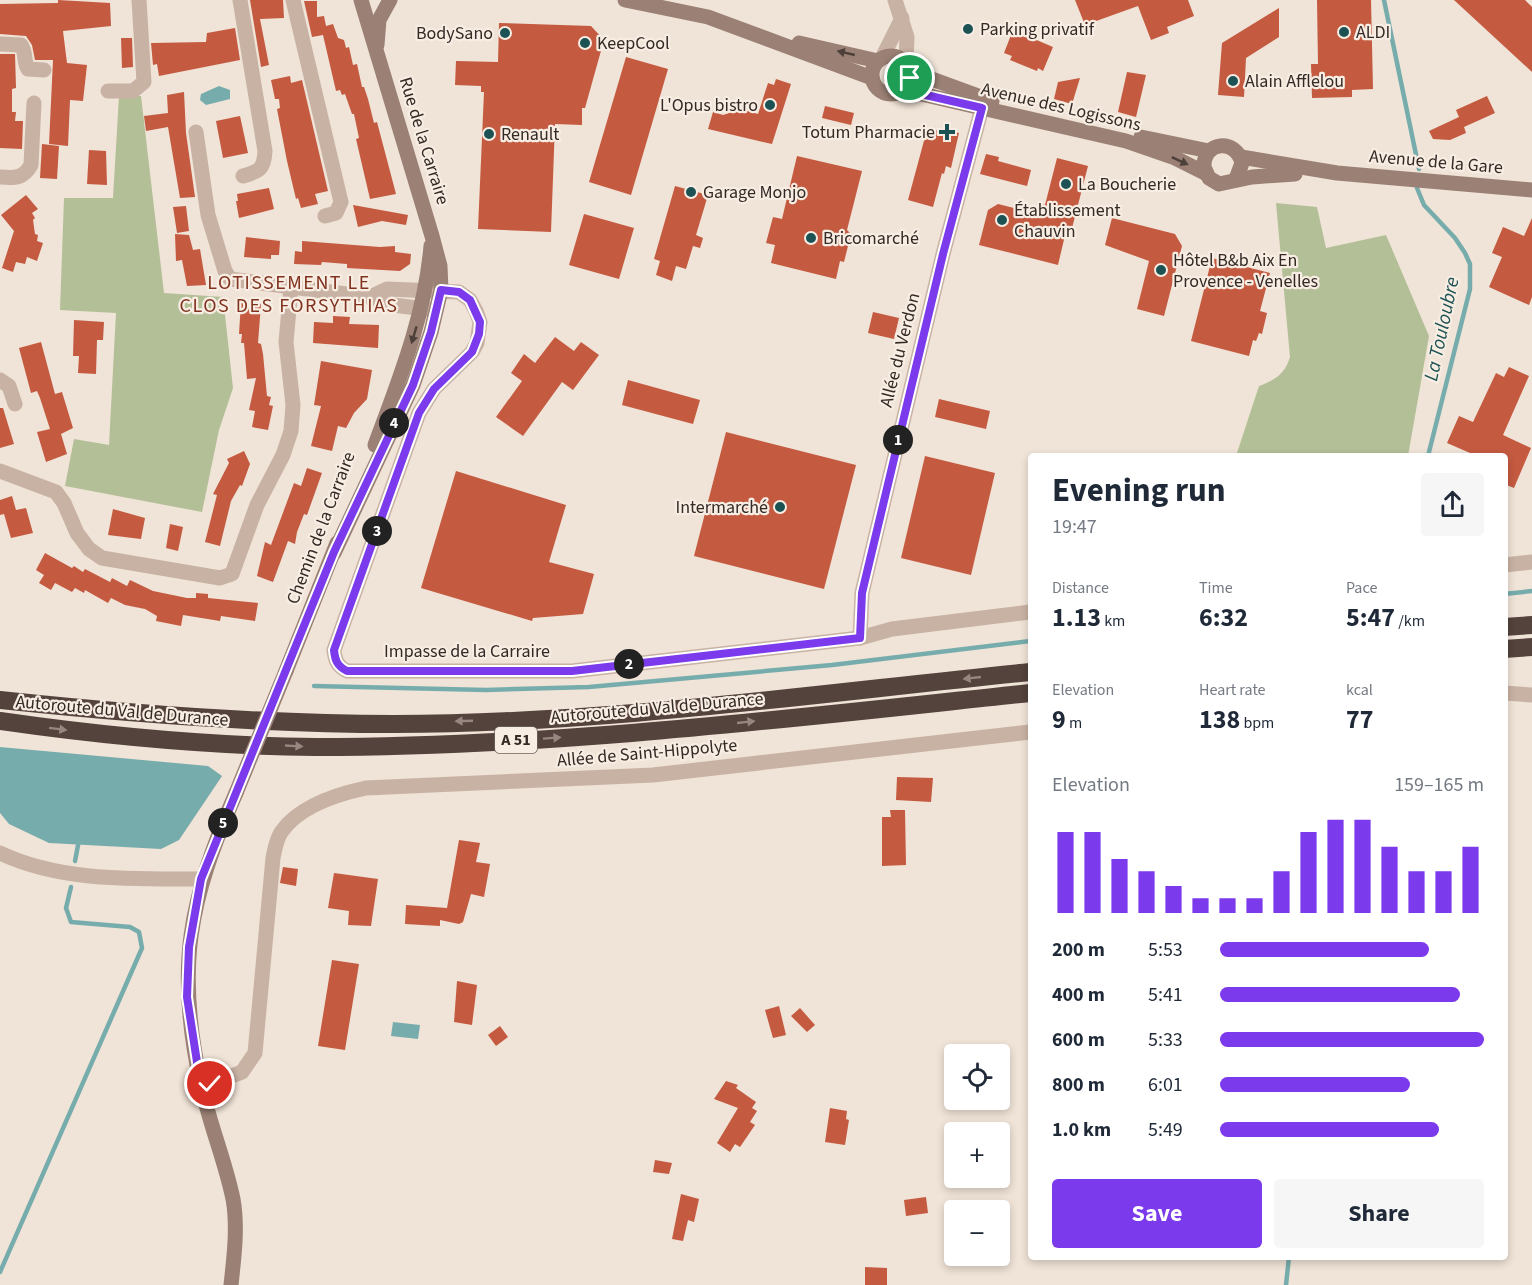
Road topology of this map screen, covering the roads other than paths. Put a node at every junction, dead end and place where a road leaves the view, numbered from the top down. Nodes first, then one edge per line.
1 (139, 0) edge
2 (240, 0) edge
3 (293, 0) edge
4 (361, 0) edge
5 (390, 0) edge
6 (625, 0) edge
7 (895, 0) edge
8 (902, 18) junction
9 (749, 32) junction
10 (0, 44) edge
11 (378, 57) junction
12 (880, 60) junction
13 (908, 67) junction
14 (44, 70) dead end
15 (872, 78) junction
16 (904, 90) junction
17 (108, 91) dead end
18 (34, 103) dead end
19 (982, 108) junction
20 (195, 132) dead end
21 (1209, 151) junction
22 (1241, 157) junction
23 (1205, 173) junction
24 (1337, 173) junction
25 (243, 176) dead end
26 (0, 177) edge
27 (1236, 179) junction
28 (1532, 190) edge
29 (325, 216) dead end
30 (291, 287) junction
31 (433, 290) junction
32 (370, 297) junction
33 (421, 308) junction
34 (437, 310) junction
35 (0, 380) edge
36 (392, 400) joint
37 (15, 404) dead end
38 (0, 471) edge
39 (334, 552) junction
40 (1532, 562) edge
41 (1508, 565) edge
42 (1028, 612) edge
43 (1532, 625) edge
44 (1508, 627) edge
45 (860, 638) junction
46 (1532, 647) edge
47 (1508, 649) edge
48 (1028, 672) edge
49 (1028, 693) edge
50 (1508, 693) edge
51 (1532, 695) edge
52 (0, 700) edge
53 (0, 721) edge
54 (1028, 732) edge
55 (0, 853) edge
56 (201, 879) junction
57 (201, 1088) junction
58 (231, 1285) edge

1 - 17 street
2 - 25 street
3 - 29 street
4 - 11 street, Rue de la Carraire
5 - 11 street, Rue de la Carraire
6 - 9 street
7 - 8 street
8 - 12 street
8 - 13 street
12 -> 9 street
9 - 15 street
10 - 14 street
11 - 31 street, Rue de la Carraire
12 - 13 street
12 - 15 street
13 - 16 street
13 - 21 street, Avenue des Logissons
15 - 16 street
16 - 19 street, Avenue des Logissons
18 - 26 street
19 -> 23 street, Avenue des Logissons
19 - 45 street, Allée du Verdon
20 - 30 street
21 - 22 street, Avenue de la Gare
21 - 23 street
22 - 24 street, Avenue de la Gare
22 - 27 street
23 - 27 street, Avenue de la Gare
24 - 27 street, Avenue de la Gare
24 - 28 street, Avenue de la Gare
30 - 32 street
30 - 38 street
31 - 32 street
31 - 33 street, Rue de la Carraire
31 - 34 street, Rue de la Carraire
31 - 45 street, Impasse de la Carraire
32 - 33 street
33 - 34 street
33 -> 36 street, Rue de la Carraire
34 - 39 street, Rue de la Carraire
35 - 37 street
36 - 39 street, Chemin de la Carraire
39 - 56 street, Chemin de la Carraire, bridge
40 - 41 street
42 - 45 street, Impasse de la Carraire
43 - 44 highway
46 - 47 highway
48 -> 52 highway, Autoroute du Val de Durance / A 51
53 -> 49 highway, Autoroute du Val de Durance / A 51
50 - 51 street
54 - 57 street, Allée de Saint-Hippolyte
55 - 56 street
56 - 57 street
57 - 58 street

